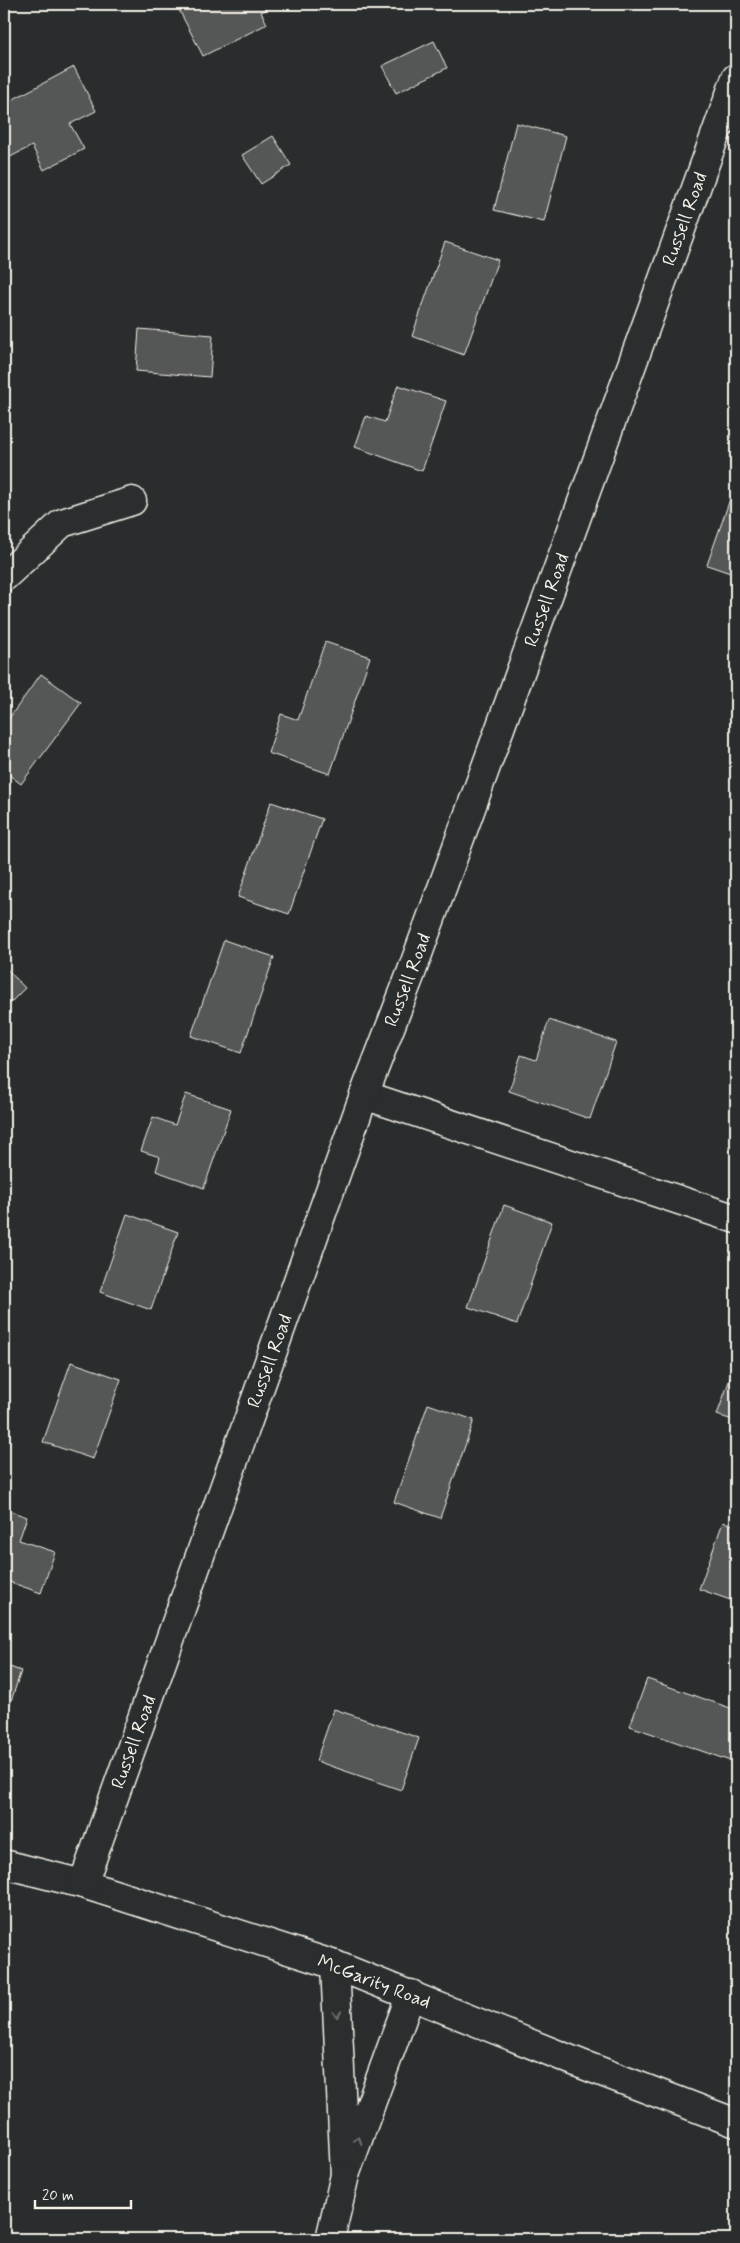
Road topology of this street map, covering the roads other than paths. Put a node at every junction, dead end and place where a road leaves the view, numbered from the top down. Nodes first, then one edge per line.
1 (736, 78) edge
2 (132, 501) dead end
3 (4, 577) edge
4 (364, 1095) junction
5 (736, 1220) edge
6 (4, 1864) edge
7 (83, 1884) junction
8 (335, 1965) junction
9 (410, 1994) junction
10 (736, 2123) edge
11 (345, 2175) junction
12 (330, 2239) edge

1 - 4 street, Russell Road
2 - 3 street
4 - 5 street
4 - 7 street, Russell Road
6 - 7 street, McGarity Road
7 - 8 street, McGarity Road
8 - 9 street, McGarity Road
8 -> 11 street
9 - 10 street, McGarity Road
11 -> 9 street
11 - 12 street

